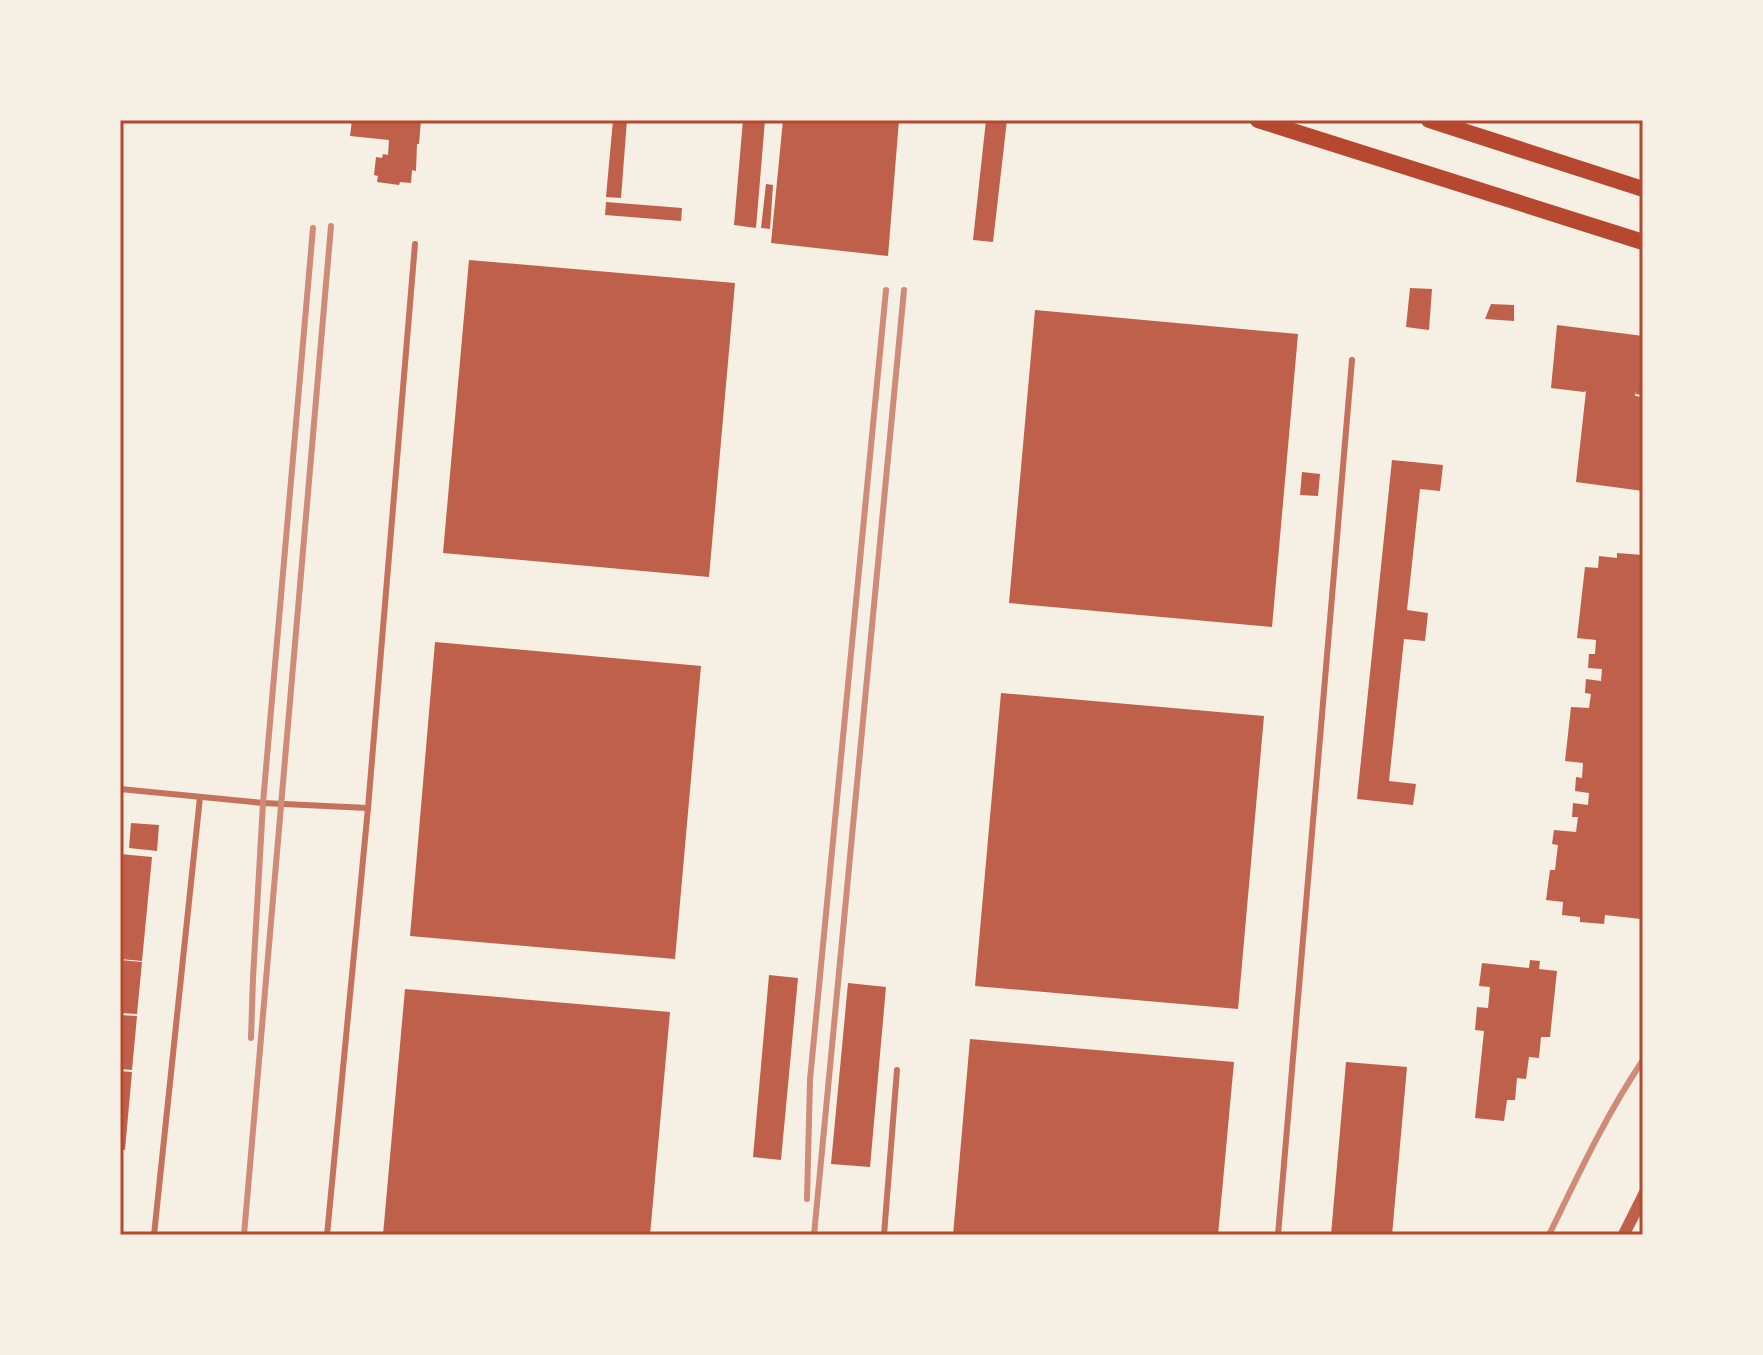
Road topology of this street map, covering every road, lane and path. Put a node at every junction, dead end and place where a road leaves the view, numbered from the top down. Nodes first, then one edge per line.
1 (1258, 120) edge
2 (1429, 120) edge
3 (1643, 189) edge
4 (1643, 242) edge
5 (415, 244) dead end
6 (1352, 360) dead end
7 (120, 789) edge
8 (200, 797) junction
9 (368, 808) junction
10 (897, 1070) dead end
11 (154, 1235) edge
12 (327, 1235) edge
13 (884, 1235) edge
14 (1278, 1235) edge

1 - 4 main road
2 - 3 main road
5 - 9 lane
6 - 14 lane
7 - 8 lane
8 - 9 lane
8 - 11 lane
9 - 12 lane
10 - 13 lane

